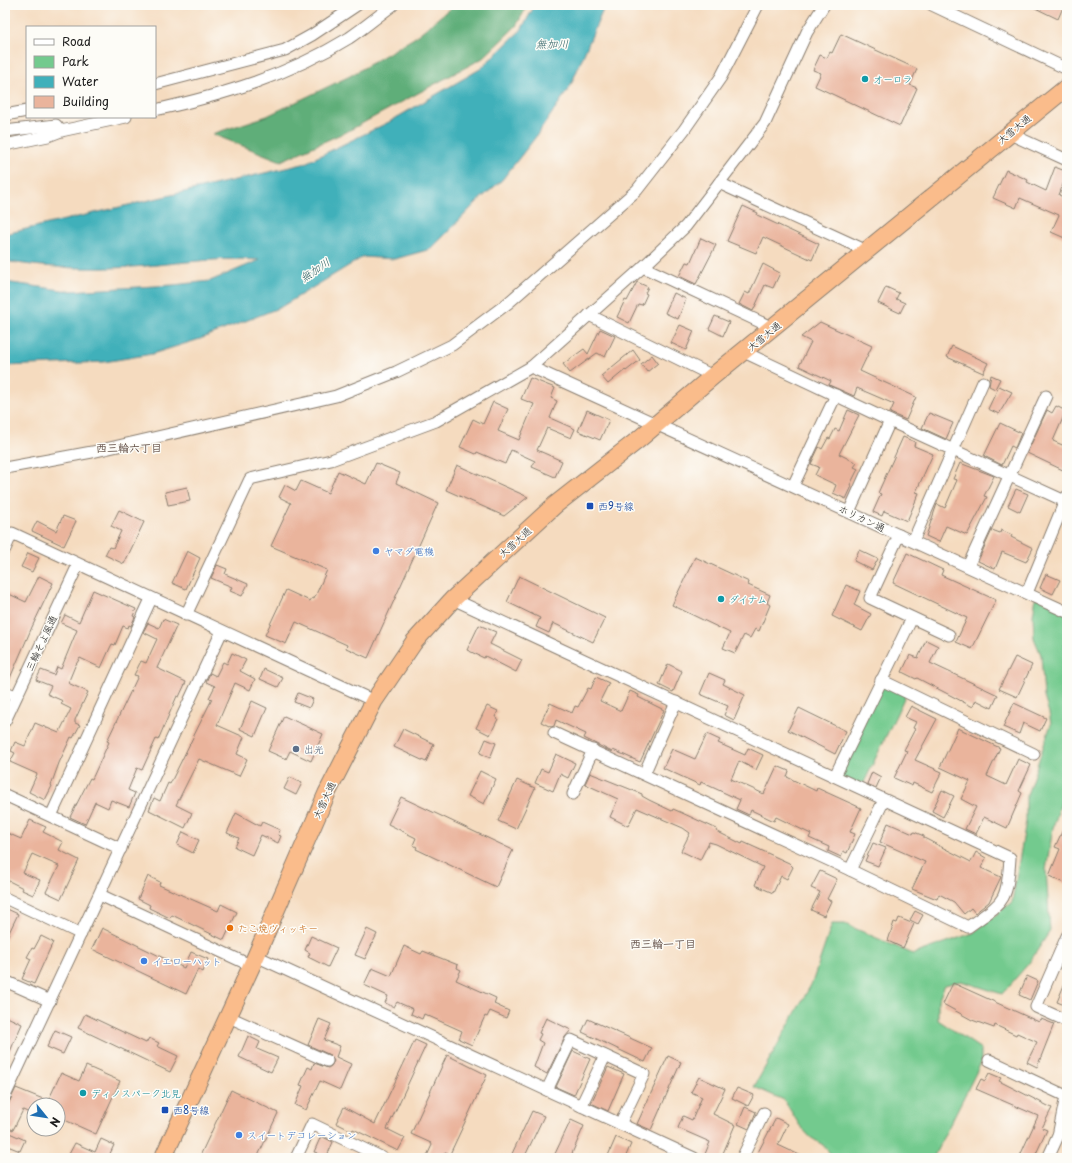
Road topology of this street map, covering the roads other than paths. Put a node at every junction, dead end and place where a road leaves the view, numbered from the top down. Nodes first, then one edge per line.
1 (357, 5) edge
2 (393, 5) edge
3 (758, 5) edge
4 (824, 5) edge
5 (932, 5) edge
6 (1067, 70) edge
7 (156, 84) edge
8 (1066, 90) edge
9 (156, 110) edge
10 (26, 111) edge
11 (5, 116) edge
12 (121, 118) edge
13 (5, 130) edge
14 (61, 131) junction
15 (1008, 133) junction
16 (5, 145) edge
17 (1067, 160) edge
18 (719, 183) junction
19 (867, 251) junction
20 (643, 267) junction
21 (589, 315) junction
22 (773, 328) junction
23 (744, 352) junction
24 (531, 367) junction
25 (713, 376) junction
26 (983, 382) dead end
27 (836, 395) junction
28 (1046, 396) dead end
29 (890, 421) junction
30 (657, 424) junction
31 (953, 450) junction
32 (5, 468) edge
33 (1010, 476) junction
34 (793, 486) junction
35 (1066, 499) edge
36 (849, 512) junction
37 (899, 535) junction
38 (912, 541) junction
39 (5, 549) edge
40 (78, 565) junction
41 (968, 566) junction
42 (1026, 593) junction
43 (151, 599) junction
44 (452, 599) junction
45 (1067, 612) edge
46 (186, 615) junction
47 (912, 618) junction
48 (222, 631) junction
49 (949, 635) dead end
50 (881, 680) junction
51 (5, 692) edge
52 (16, 696) junction
53 (374, 701) junction
54 (676, 702) junction
55 (5, 721) edge
56 (554, 733) dead end
57 (592, 750) junction
58 (1034, 754) dead end
59 (644, 774) junction
60 (835, 776) junction
61 (5, 794) edge
62 (573, 794) dead end
63 (884, 800) junction
64 (52, 816) junction
65 (121, 849) junction
66 (850, 870) junction
67 (100, 895) junction
68 (5, 898) edge
69 (81, 934) junction
70 (1067, 936) edge
71 (254, 961) junction
72 (5, 981) edge
73 (50, 1001) junction
74 (229, 1017) junction
75 (1067, 1021) edge
76 (605, 1056) junction
77 (989, 1060) dead end
78 (327, 1061) dead end
79 (548, 1090) junction
80 (5, 1096) edge
81 (582, 1106) junction
82 (764, 1113) dead end
83 (620, 1124) junction
84 (368, 1155) edge
85 (164, 1158) edge
86 (296, 1158) edge
87 (383, 1158) edge
88 (694, 1158) edge
89 (742, 1158) edge
90 (1048, 1158) edge

1 - 7 street
2 - 9 street
3 - 32 street
4 - 18 street
5 - 6 street
8 - 15 highway, 大雪大通
10 - 11 street
12 - 14 street
13 - 14 street
14 - 16 street
15 - 17 street
15 - 19 highway, 大雪大通
18 - 19 street
18 - 20 street
19 - 22 highway, 大雪大通
20 - 21 street
20 - 22 street
21 - 24 street
21 - 25 street
22 - 23 highway, 大雪大通
23 - 25 highway, 大雪大通
23 - 27 street
24 - 30 street
24 - 46 street
25 - 30 highway, 大雪大通
26 - 31 street
27 - 29 street
27 - 34 street
28 - 33 street
29 - 31 street
29 - 36 street
30 - 34 street, ホリカン通
30 - 44 highway, 大雪大通
31 - 33 street
31 - 38 street
33 - 35 street
33 - 41 street
34 - 36 street, ホリカン通
35 - 42 street
36 - 37 street, ホリカン通
37 - 38 street, ホリカン通
37 - 47 street
38 - 41 street, ホリカン通
39 - 40 street
40 - 43 street
40 - 52 street, 三輪そよ風通
41 - 42 street, ホリカン通
42 - 45 street, ホリカン通
43 - 46 street
43 - 64 street
44 - 53 highway, 大雪大通
44 - 54 street
46 - 48 street
47 - 49 street
47 - 50 street
48 - 53 street
48 - 65 street
50 - 58 street
50 - 60 street
51 - 52 street
52 - 55 street, 三輪そよ風通
53 - 71 highway, 大雪大通
54 - 59 street
54 - 60 street
56 - 57 street
57 - 59 street
57 - 62 street
59 - 66 street
60 - 63 street
61 - 64 street
63 - 66 street
63 - 66 street
64 - 65 street
65 - 67 street
67 - 69 street
67 - 71 street
68 - 69 street
69 - 73 street
70 - 75 street
71 - 74 highway, 大雪大通
71 - 79 street
72 - 73 street
73 - 80 street
74 - 78 street
74 - 85 highway, 大雪大通
76 - 79 street
76 - 81 street
76 - 83 street
77 - 90 street
79 - 81 street
81 - 83 street
82 - 89 street
83 - 88 street
84 - 86 street
84 - 87 street

